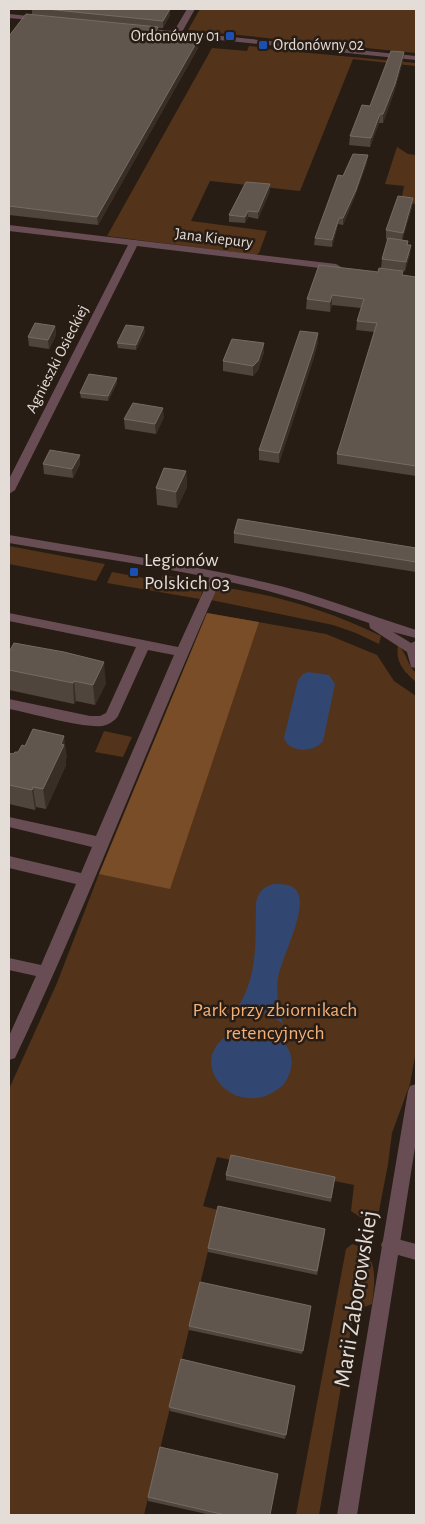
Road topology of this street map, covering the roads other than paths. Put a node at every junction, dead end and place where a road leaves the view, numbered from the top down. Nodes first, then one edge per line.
1 (192, 9) edge
2 (9, 16) edge
3 (50, 20) edge
4 (135, 29) edge
5 (177, 33) junction
6 (416, 58) edge
7 (9, 228) edge
8 (134, 243) junction
9 (342, 268) edge
10 (9, 490) edge
11 (9, 539) edge
12 (216, 577) junction
13 (9, 617) edge
14 (365, 619) junction
15 (416, 634) edge
16 (144, 644) junction
17 (415, 647) edge
18 (182, 652) junction
19 (416, 664) edge
20 (9, 704) edge
21 (9, 822) edge
22 (101, 843) junction
23 (9, 862) edge
24 (85, 880) junction
25 (9, 964) edge
26 (46, 972) junction
27 (9, 1053) edge
28 (416, 1090) edge
29 (390, 1245) junction
30 (416, 1252) edge
31 (347, 1515) edge

1 - 5 street
2 - 3 street
4 - 5 street
5 - 6 street
7 - 8 street, Jana Kiepury
8 - 9 street, Jana Kiepury
8 - 10 street, Agnieszki Osieckiej
11 - 12 street
12 - 14 street
12 - 18 street
13 - 16 street
14 - 15 street
14 - 17 street
16 - 18 street
16 - 20 street
17 - 19 street
18 - 22 street
21 - 22 street
22 - 24 street
23 - 24 street
24 - 26 street
25 - 26 street
26 - 27 street
28 - 29 street, Marii Zaborowskiej
29 - 30 street
29 - 31 street, Marii Zaborowskiej

